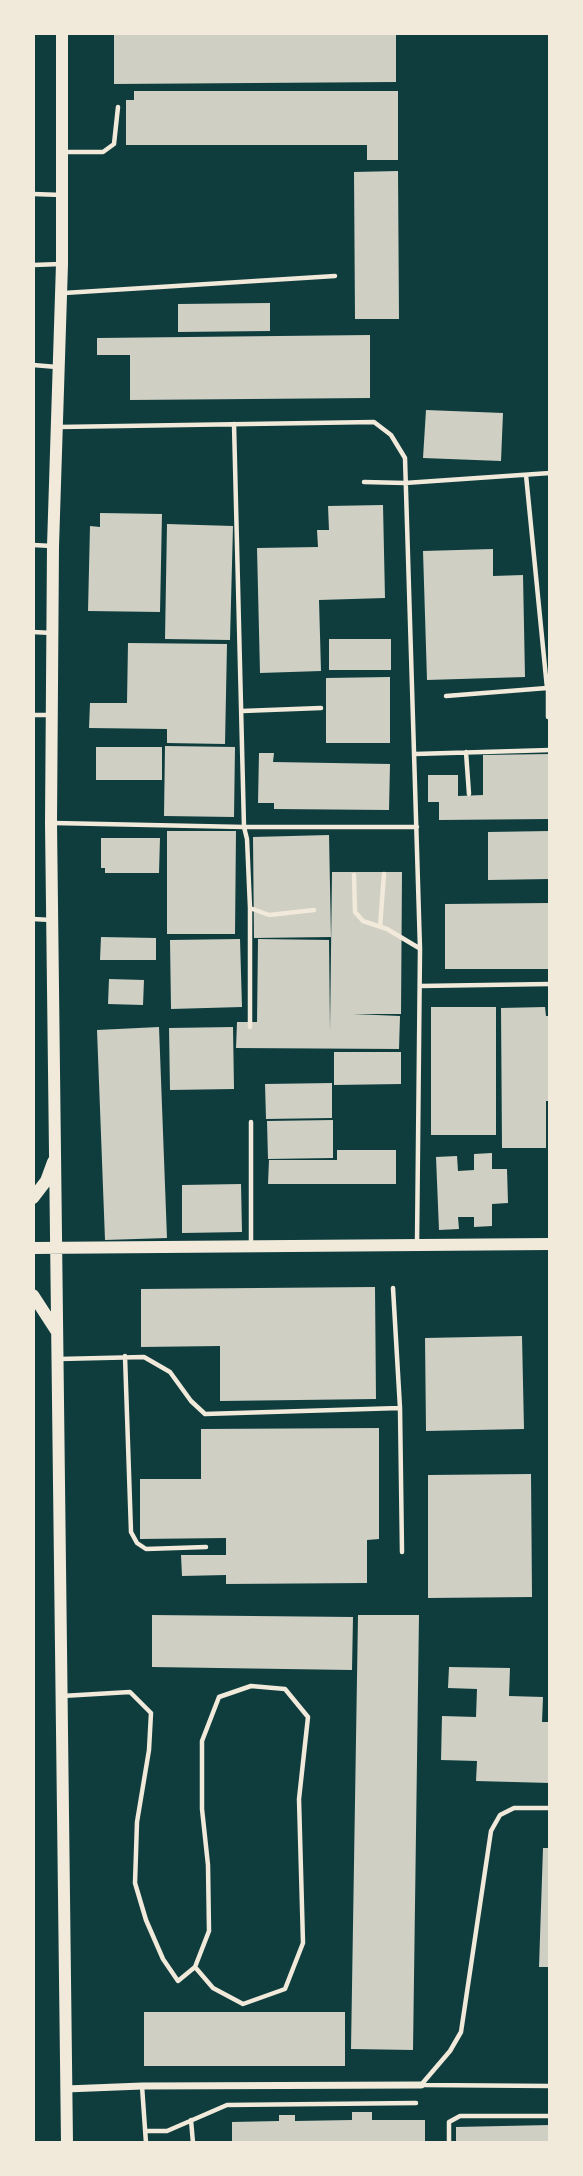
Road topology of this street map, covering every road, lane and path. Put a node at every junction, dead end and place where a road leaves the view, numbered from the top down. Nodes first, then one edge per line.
1 (62, 33) edge
2 (118, 107) dead end
3 (62, 152) junction
4 (33, 194) edge
5 (62, 195) junction
6 (62, 264) junction
7 (33, 265) edge
8 (335, 276) dead end
9 (61, 293) junction
10 (33, 365) edge
11 (58, 367) junction
12 (234, 424) junction
13 (55, 427) junction
14 (550, 473) edge
15 (526, 475) junction
16 (364, 482) dead end
17 (405, 482) junction
18 (33, 545) edge
19 (53, 546) junction
20 (33, 632) edge
21 (53, 633) junction
22 (548, 687) edge
23 (446, 696) dead end
24 (321, 708) dead end
25 (242, 711) junction
26 (33, 715) edge
27 (52, 715) junction
28 (548, 718) edge
29 (550, 750) edge
30 (466, 752) junction
31 (415, 754) junction
32 (469, 794) dead end
33 (51, 823) junction
34 (244, 827) junction
35 (417, 827) junction
36 (384, 874) dead end
37 (354, 875) dead end
38 (250, 908) junction
39 (314, 910) dead end
40 (33, 919) edge
41 (51, 920) junction
42 (380, 927) junction
43 (420, 948) junction
44 (550, 984) edge
45 (420, 986) junction
46 (250, 1027) dead end
47 (251, 1122) dead end
48 (55, 1154) junction
49 (33, 1198) edge
50 (550, 1244) edge
51 (416, 1245) junction
52 (251, 1246) junction
53 (57, 1247) junction
54 (33, 1248) edge
55 (393, 1288) dead end
56 (33, 1295) edge
57 (58, 1333) junction
58 (125, 1356) junction
59 (58, 1359) junction
60 (400, 1408) junction
61 (206, 1547) dead end
62 (402, 1552) dead end
63 (62, 1696) junction
64 (550, 1808) edge
65 (195, 1967) junction
66 (421, 2085) junction
67 (142, 2086) junction
68 (550, 2086) edge
69 (66, 2089) junction
70 (415, 2103) dead end
71 (550, 2116) edge
72 (191, 2120) junction
73 (146, 2131) junction
74 (67, 2143) edge
75 (146, 2143) edge
76 (192, 2143) edge
77 (449, 2143) edge

1 - 3 street
2 - 3 lane
3 - 5 street
4 - 5 lane
5 - 6 street
6 - 7 lane
6 - 9 street
8 - 9 lane
9 - 11 street
10 - 11 lane
11 - 13 street
12 - 13 lane
12 - 17 lane
12 - 25 lane
13 - 19 street
14 - 15 lane
15 - 17 lane
15 - 22 lane
16 - 17 lane
17 - 31 lane
18 - 19 lane
19 - 21 street
20 - 21 lane
21 - 27 street
22 - 23 lane
22 - 28 lane
24 - 25 lane
25 - 34 lane
26 - 27 lane
27 - 33 street
29 - 30 lane
30 - 31 lane
30 - 32 lane
31 - 35 lane
33 - 34 lane
33 - 41 street
34 - 35 lane
34 - 38 lane
35 - 43 lane
36 - 42 lane
37 - 42 lane
38 - 39 lane
38 - 46 lane
40 - 41 lane
41 - 48 street
42 - 43 lane
43 - 45 lane
44 - 45 lane
45 - 51 lane
47 - 52 lane
48 - 49 street
48 - 53 street
50 - 51 street
51 - 52 street
52 - 53 street
53 - 54 street
53 - 57 street
55 - 60 lane
56 - 57 street
57 - 59 street
58 - 59 lane
58 - 60 lane
58 - 61 lane
59 - 63 street
60 - 62 lane
63 - 65 lane
63 - 69 street
64 - 66 lane
65 - 65 lane
66 - 67 street
66 - 68 lane
67 - 69 street
67 - 73 lane
69 - 74 street
70 - 72 lane
71 - 77 lane
72 - 73 lane
72 - 76 lane
73 - 75 lane

